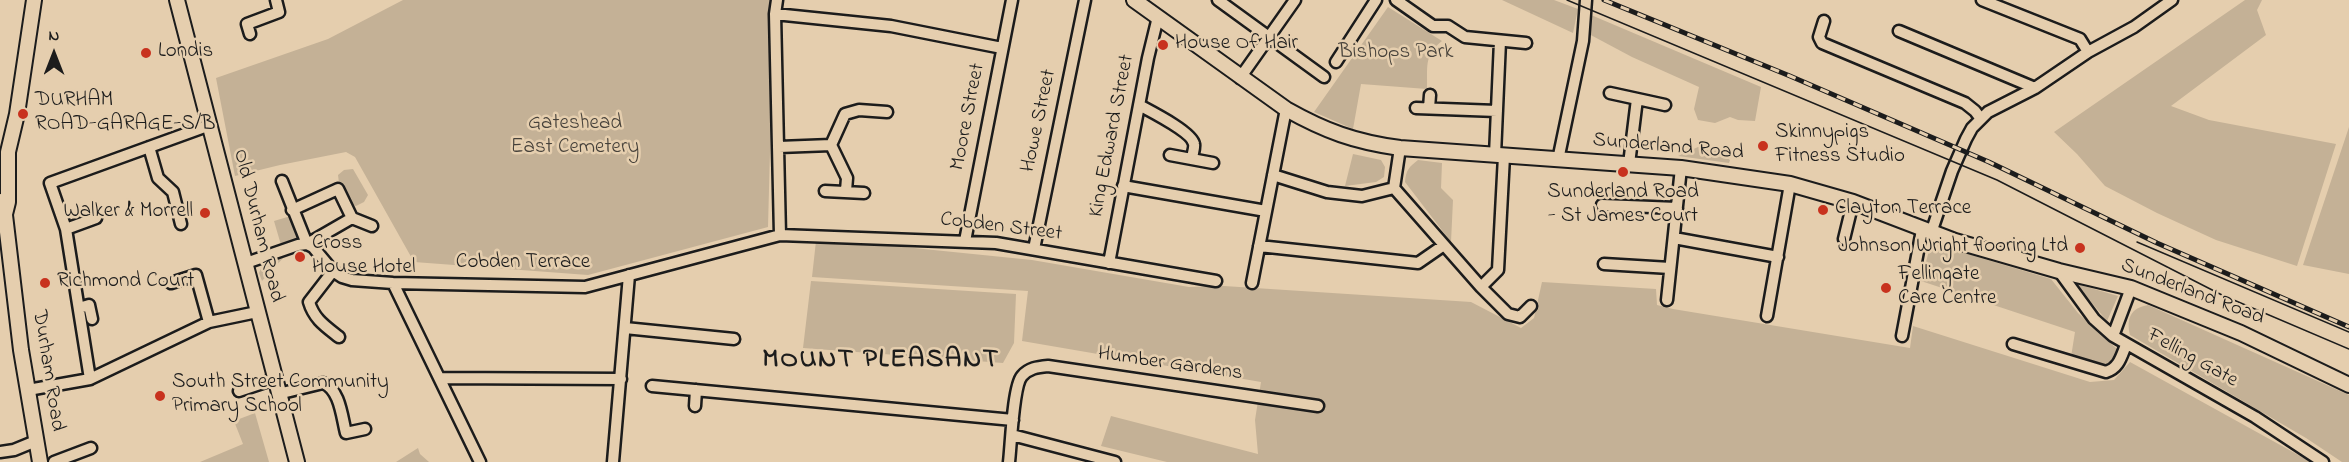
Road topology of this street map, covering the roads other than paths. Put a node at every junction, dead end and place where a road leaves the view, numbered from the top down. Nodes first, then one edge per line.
1 (34, 0) edge
2 (177, 0) edge
3 (276, 0) edge
4 (777, 0) edge
5 (1012, 0) edge
6 (1085, 0) edge
7 (1218, 0) edge
8 (1295, 0) edge
9 (1376, 0) edge
10 (1396, 0) edge
11 (1586, 0) edge
12 (1982, 0) edge
13 (2172, 0) edge
14 (1139, 1) edge
15 (775, 14) junction
16 (1158, 17) junction
17 (1824, 21) dead end
18 (1899, 31) dead end
19 (250, 34) dead end
20 (1269, 36) junction
21 (1500, 41) junction
22 (1526, 43) dead end
23 (1002, 48) junction
24 (2088, 52) junction
25 (1336, 62) dead end
26 (1324, 77) dead end
27 (1240, 78) junction
28 (2035, 88) junction
29 (1611, 93) dead end
30 (1430, 94) dead end
31 (1637, 99) junction
32 (1139, 105) junction
33 (1665, 105) dead end
34 (1416, 108) dead end
35 (1430, 108) junction
36 (1286, 109) junction
37 (1497, 111) junction
38 (887, 112) dead end
39 (1981, 119) junction
40 (210, 125) junction
41 (831, 145) junction
42 (149, 147) junction
43 (779, 147) junction
44 (1400, 148) junction
45 (1170, 155) dead end
46 (1499, 155) junction
47 (1192, 159) junction
48 (1558, 160) junction
49 (1213, 163) dead end
50 (1629, 164) junction
51 (1680, 168) junction
52 (1273, 175) junction
53 (282, 181) dead end
54 (1790, 184) junction
55 (1123, 186) junction
56 (1394, 188) junction
57 (825, 191) dead end
58 (846, 191) junction
59 (864, 193) dead end
60 (0, 201) edge
61 (1853, 202) junction
62 (1602, 204) dead end
63 (1677, 208) junction
64 (292, 210) junction
65 (1266, 211) junction
66 (5, 215) junction
67 (96, 218) dead end
68 (352, 218) junction
69 (181, 224) dead end
70 (372, 226) dead end
71 (66, 229) junction
72 (1927, 231) junction
73 (780, 235) junction
74 (1674, 238) junction
75 (1844, 239) dead end
76 (965, 241) junction
77 (307, 244) junction
78 (1444, 245) junction
79 (1259, 246) junction
80 (1034, 249) junction
81 (1778, 257) junction
82 (1109, 262) junction
83 (246, 263) junction
84 (1604, 264) dead end
85 (1670, 268) junction
86 (2059, 271) junction
87 (333, 272) junction
88 (629, 275) junction
89 (1216, 281) dead end
90 (171, 283) dead end
91 (393, 283) junction
92 (1252, 283) dead end
93 (1481, 287) junction
94 (2131, 288) junction
95 (1667, 300) dead end
96 (1531, 306) dead end
97 (79, 308) junction
98 (257, 312) junction
99 (1767, 316) dead end
100 (92, 319) dead end
101 (209, 322) junction
102 (625, 328) junction
103 (1902, 336) dead end
104 (2113, 336) junction
105 (339, 337) dead end
106 (734, 339) dead end
107 (2013, 344) dead end
108 (2126, 345) junction
109 (440, 378) junction
110 (90, 379) junction
111 (275, 379) junction
112 (621, 379) junction
113 (2349, 385) edge
114 (652, 386) dead end
115 (28, 390) junction
116 (696, 390) junction
117 (239, 391) dead end
118 (278, 394) junction
119 (695, 406) dead end
120 (1318, 406) dead end
121 (1013, 420) junction
122 (365, 429) dead end
123 (1012, 435) junction
124 (36, 441) junction
125 (91, 448) dead end
126 (0, 452) edge
127 (40, 462) edge
128 (54, 462) edge
129 (297, 462) edge
130 (480, 462) edge
131 (613, 462) edge
132 (1009, 462) edge
133 (1115, 462) edge
134 (2324, 462) edge

1 - 66 main road
2 - 40 main road, Old Durham Road
3 - 19 street
4 - 15 street
5 - 23 street, Moore Street
6 - 80 street, Howe Street
7 - 20 street
8 - 20 street
9 - 25 street
10 - 21 street
11 - 48 street
12 - 24 street
13 - 24 street
14 - 16 main road, Sunderland Road
15 - 23 street
15 - 43 street
16 - 27 main road, Sunderland Road
16 - 32 street, King Edward Street
17 - 39 street
18 - 28 street
20 - 26 street
20 - 27 street
21 - 22 street
21 - 37 street
23 - 76 street, Moore Street
24 - 28 street
27 - 36 main road, Sunderland Road
28 - 39 street
29 - 31 street
30 - 35 street
31 - 33 street
31 - 50 street
32 - 47 street
32 - 55 street, King Edward Street
34 - 35 street
35 - 37 street
36 - 44 main road, Sunderland Road
36 - 52 street
37 - 46 street
38 - 41 street
39 - 72 street
40 - 42 street
40 - 83 main road, Old Durham Road
41 - 43 street
41 - 58 street
42 - 69 street
42 - 71 street
43 - 73 street
44 - 46 main road, Sunderland Road
44 - 56 street
45 - 47 street
46 - 48 main road, Sunderland Road
46 - 93 street
47 - 49 street
48 - 50 main road, Sunderland Road
50 - 51 main road, Sunderland Road
51 - 54 main road, Sunderland Road
51 - 63 street
52 - 56 street
52 - 65 street
53 - 64 street
54 - 61 main road, Sunderland Road
54 - 81 street
55 - 65 street
55 - 82 street, King Edward Street
56 - 78 street
57 - 58 street
58 - 59 street
60 - 66 main road
61 - 72 main road, Sunderland Road
61 - 75 street
62 - 63 street
63 - 74 street
64 - 68 street
64 - 77 street
65 - 79 street
66 - 115 main road, Durham Road
67 - 71 street
68 - 70 street
68 - 77 street
71 - 97 street
72 - 86 main road, Sunderland Road
72 - 103 street
73 - 76 street, Cobden Street
73 - 88 street, Cobden Terrace
74 - 81 street
74 - 85 street
76 - 80 street, Cobden Street
77 - 83 street
77 - 87 street
78 - 79 street
78 - 93 street
79 - 92 street
80 - 82 street, Cobden Street
81 - 99 street
82 - 89 street, Cobden Street
83 - 98 main road, Old Durham Road
84 - 85 street
85 - 95 street
86 - 94 main road, Sunderland Road
86 - 104 street, Felling Gate
87 - 91 street, Cobden Terrace
87 - 105 street
88 - 91 street, Cobden Terrace
88 - 102 street
90 - 101 street
91 - 109 street
93 - 96 street
94 - 104 street
94 - 113 main road, Sunderland Road
97 - 100 street
97 - 110 street
98 - 101 street
98 - 111 main road, Old Durham Road
101 - 110 street
102 - 106 street
102 - 112 street
104 - 108 street, Felling Gate
107 - 108 street
108 - 134 street, Felling Gate
109 - 112 street
109 - 130 street
110 - 115 street
111 - 117 street
111 - 118 main road, Old Durham Road
112 - 131 street
114 - 116 street
115 - 124 main road, Durham Road
116 - 119 street
116 - 121 street
118 - 122 street
118 - 129 main road, Old Durham Road
120 - 121 street, Humber Gardens
121 - 123 street
123 - 132 street
123 - 133 street
124 - 126 street
124 - 127 main road, Durham Road
125 - 128 street

